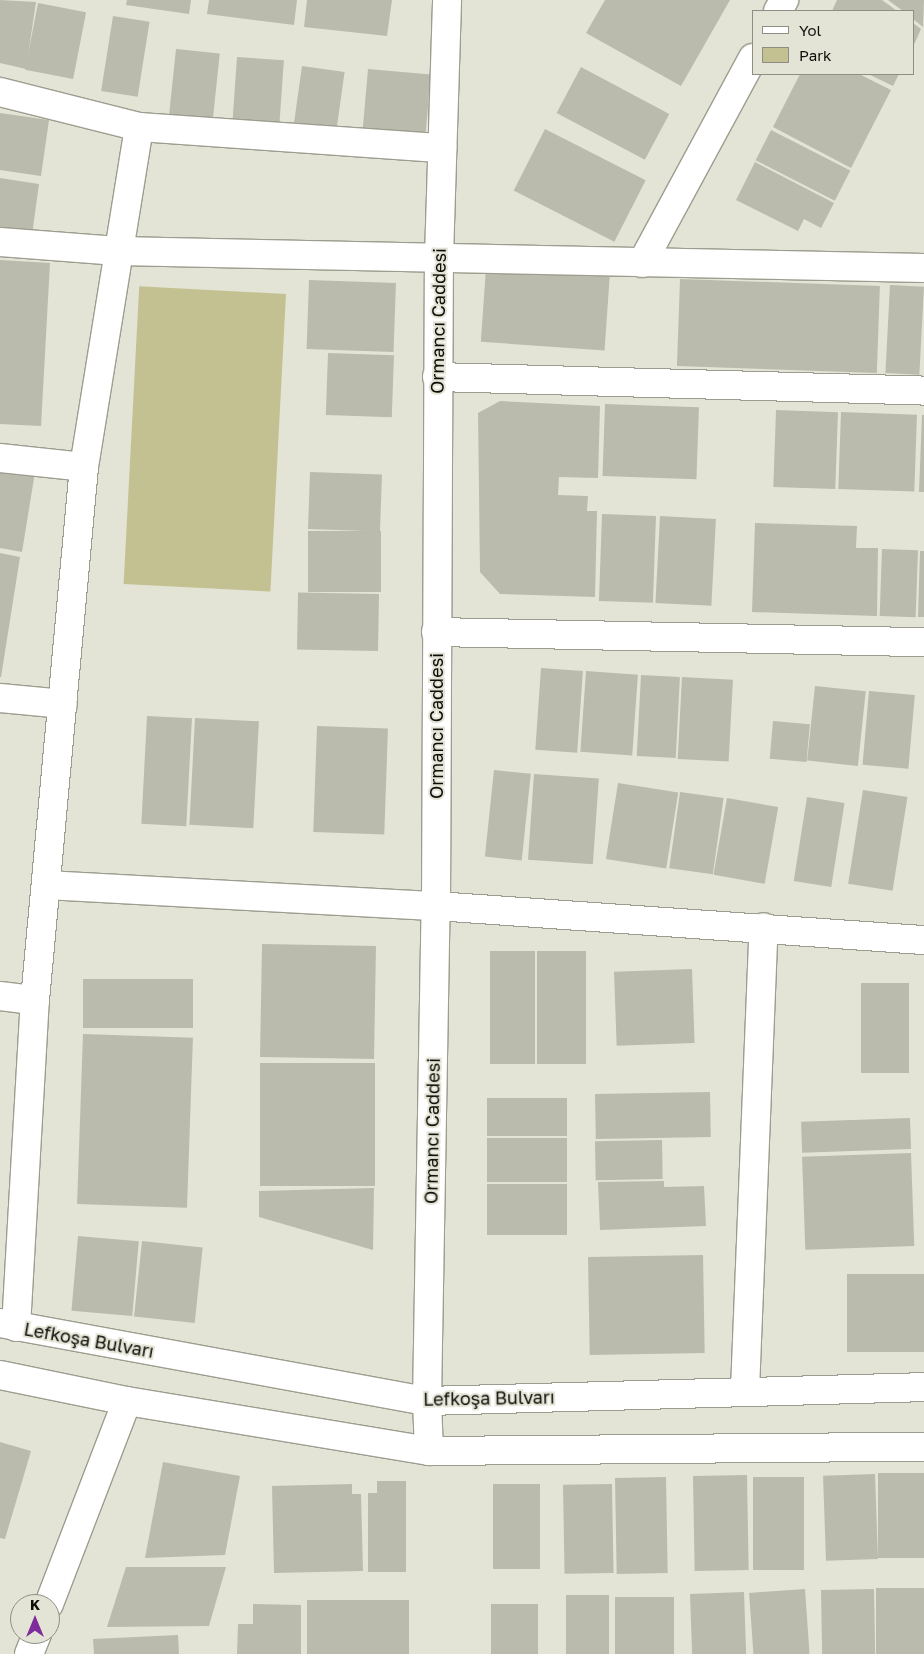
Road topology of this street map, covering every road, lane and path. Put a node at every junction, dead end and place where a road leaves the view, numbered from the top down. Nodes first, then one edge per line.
1 (447, 0) edge
2 (752, 60) edge
3 (0, 92) edge
4 (139, 128) junction
5 (442, 148) junction
6 (0, 242) edge
7 (118, 251) junction
8 (438, 257) junction
9 (642, 263) junction
10 (924, 268) edge
11 (437, 378) junction
12 (924, 391) edge
13 (0, 458) edge
14 (84, 467) junction
15 (436, 632) junction
16 (924, 642) edge
17 (0, 698) edge
18 (63, 704) junction
19 (46, 885) junction
20 (436, 906) junction
21 (764, 928) junction
22 (924, 940) edge
23 (0, 996) edge
24 (35, 1000) junction
25 (8, 1325) edge
26 (0, 1375) edge
27 (924, 1387) edge
28 (744, 1390) junction
29 (127, 1401) junction
30 (427, 1401) junction
31 (924, 1447) edge
32 (429, 1452) junction
33 (53, 1594) edge

1 - 5 street, Ormancı Caddesi
2 - 9 street
3 - 4 street
4 - 5 street
4 - 7 street
5 - 8 street, Ormancı Caddesi
6 - 7 street
7 - 8 street
7 - 14 street
8 - 9 street
8 - 11 street, Ormancı Caddesi
9 - 10 street
11 - 12 street
11 - 15 street, Ormancı Caddesi
13 - 14 street
14 - 18 street
15 - 16 street
15 - 20 street, Ormancı Caddesi
17 - 18 street
18 - 19 street
19 - 20 street
19 - 24 street
20 - 21 street
20 - 30 street, Ormancı Caddesi
21 - 22 street
21 - 28 street
23 - 24 street
24 - 25 street
25 - 30 street, Lefkoşa Bulvarı
26 - 29 street
27 - 28 street, Lefkoşa Bulvarı
28 - 30 street, Lefkoşa Bulvarı
29 - 32 street
29 - 33 street
30 - 32 street, Ormancı Caddesi
31 - 32 street

